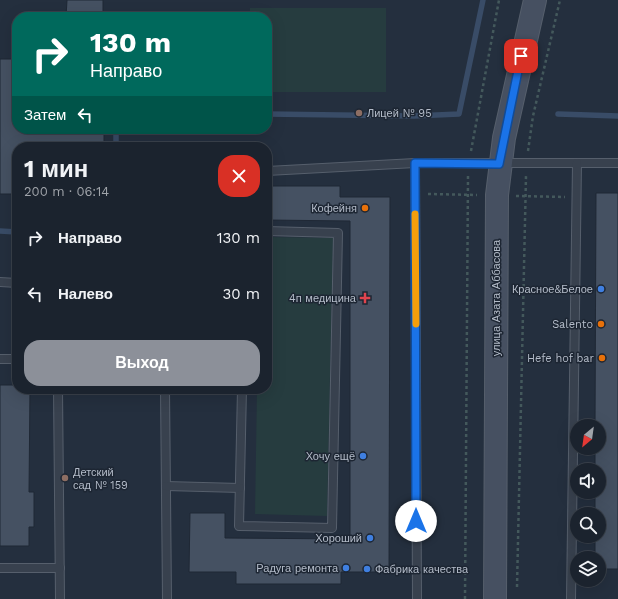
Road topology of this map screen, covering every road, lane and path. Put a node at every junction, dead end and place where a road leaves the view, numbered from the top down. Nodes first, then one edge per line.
1 (499, 0) edge
2 (535, 0) edge
3 (560, 0) edge
4 (415, 163) junction
5 (577, 163) junction
6 (618, 163) edge
7 (469, 164) junction
8 (499, 164) junction
9 (526, 164) junction
10 (272, 171) edge
11 (272, 231) edge
12 (0, 282) edge
13 (12, 283) edge
14 (0, 359) edge
15 (12, 359) edge
16 (58, 394) edge
17 (165, 394) edge
18 (242, 394) edge
19 (166, 486) junction
20 (240, 488) junction
21 (0, 568) edge
22 (60, 568) junction
23 (517, 591) dead end
24 (60, 599) edge
25 (167, 599) edge
26 (417, 599) edge
27 (465, 599) edge
28 (495, 599) edge
29 (571, 599) edge

1 - 7 path
2 - 8 street, улица Азата Аббасова
3 - 9 path
4 - 7 lane
4 - 10 lane
4 - 26 lane
5 - 6 lane
5 - 9 lane
5 - 29 lane
7 - 8 lane
7 - 27 path
8 - 9 lane
8 - 28 street, улица Азата Аббасова
9 - 23 path
11 - 20 lane
12 - 13 lane
14 - 15 lane
16 - 22 lane
17 - 19 lane
18 - 20 lane
19 - 20 lane
19 - 25 lane
21 - 22 lane
22 - 24 lane

